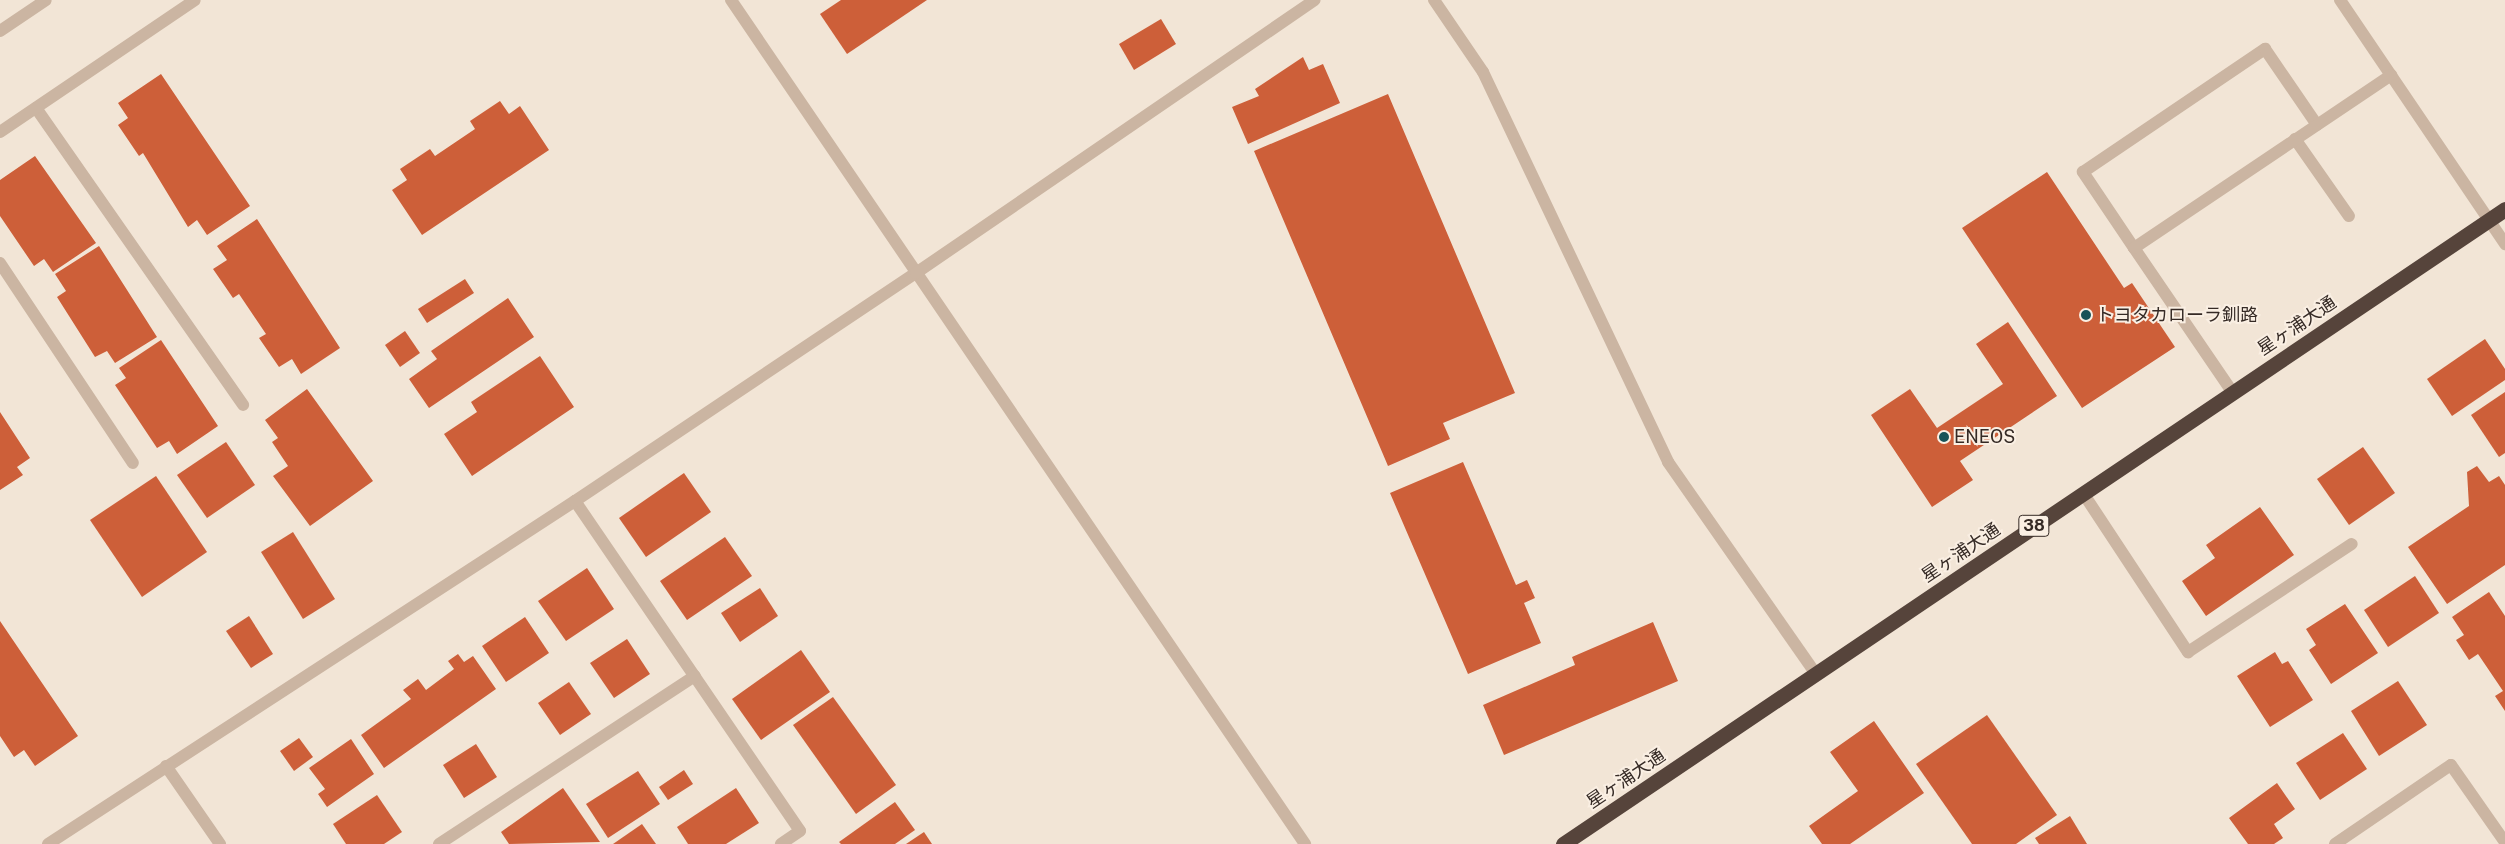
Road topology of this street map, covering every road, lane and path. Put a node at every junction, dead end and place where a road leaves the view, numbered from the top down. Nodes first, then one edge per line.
1 (46, 0) edge
2 (195, 0) edge
3 (732, 0) edge
4 (1314, 0) edge
5 (1434, 0) edge
6 (2340, 0) edge
7 (0, 31) edge
8 (2391, 75) junction
9 (36, 108) junction
10 (2317, 125) junction
11 (0, 132) edge
12 (2295, 139) junction
13 (2505, 208) edge
14 (2349, 216) dead end
15 (2489, 219) junction
16 (2505, 244) edge
17 (2134, 248) junction
18 (0, 263) edge
19 (916, 273) junction
20 (2232, 393) junction
21 (243, 405) dead end
22 (133, 462) dead end
23 (2082, 493) junction
24 (575, 502) junction
25 (2352, 544) dead end
26 (1816, 674) junction
27 (695, 676) junction
28 (166, 766) junction
29 (2505, 842) edge
30 (48, 844) edge
31 (220, 844) edge
32 (438, 844) edge
33 (781, 844) edge
34 (1305, 844) edge
35 (1563, 844) edge
36 (2335, 844) edge

1 - 7 street
2 - 9 street
3 - 19 street
4 - 19 street
5 - 26 street
6 - 8 street
8 - 10 street
8 - 15 street
9 - 11 street
9 - 21 street
10 - 12 street
10 - 17 street
12 - 14 street
12 - 17 street
13 - 15 highway, 星ヶ浦大通 / 38
15 - 16 street
15 - 20 highway, 星ヶ浦大通 / 38
17 - 20 street
18 - 22 street
19 - 24 street
19 - 34 street
20 - 23 highway, 星ヶ浦大通 / 38
23 - 25 street
23 - 26 highway, 星ヶ浦大通 / 38
24 - 27 street
24 - 28 street
26 - 35 highway, 星ヶ浦大通 / 38
27 - 32 street
27 - 33 street
28 - 30 street
28 - 31 street
29 - 36 street

